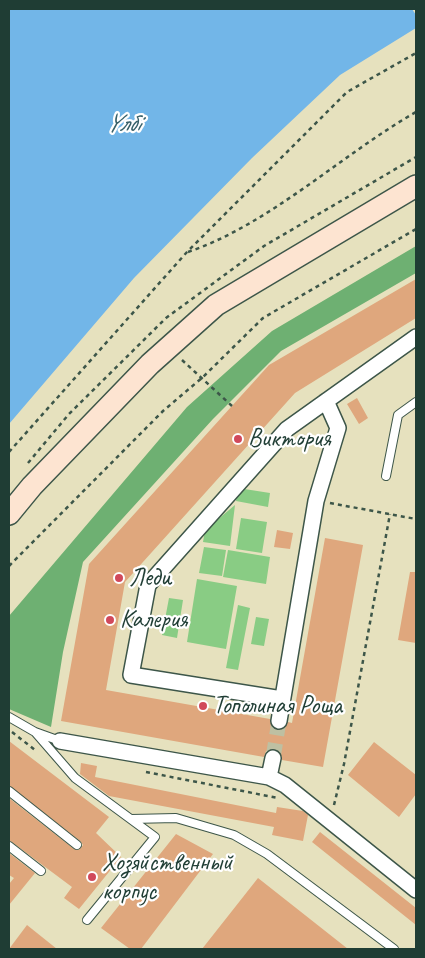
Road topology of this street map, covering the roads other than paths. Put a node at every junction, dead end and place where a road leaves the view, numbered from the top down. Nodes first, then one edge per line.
1 (416, 186) edge
2 (416, 337) edge
3 (326, 401) junction
4 (416, 402) edge
5 (386, 476) dead end
6 (9, 514) edge
7 (282, 700) junction
8 (9, 717) edge
9 (279, 721) tunnel mouth
10 (34, 732) junction
11 (57, 748) junction
12 (273, 758) tunnel mouth
13 (269, 778) junction
14 (9, 791) edge
15 (131, 819) junction
16 (78, 845) dead end
17 (9, 846) edge
18 (41, 872) dead end
19 (416, 890) edge
20 (88, 920) dead end
21 (394, 949) edge

1 - 6 main road
2 - 3 street
3 - 7 street
3 - 7 street
4 - 5 lane
7 - 9 street
8 - 10 lane
10 - 11 lane
10 - 11 lane
11 - 13 street
11 - 15 lane
12 - 13 street
13 - 19 street
14 - 16 lane
15 - 20 lane
15 - 21 lane
17 - 18 lane

